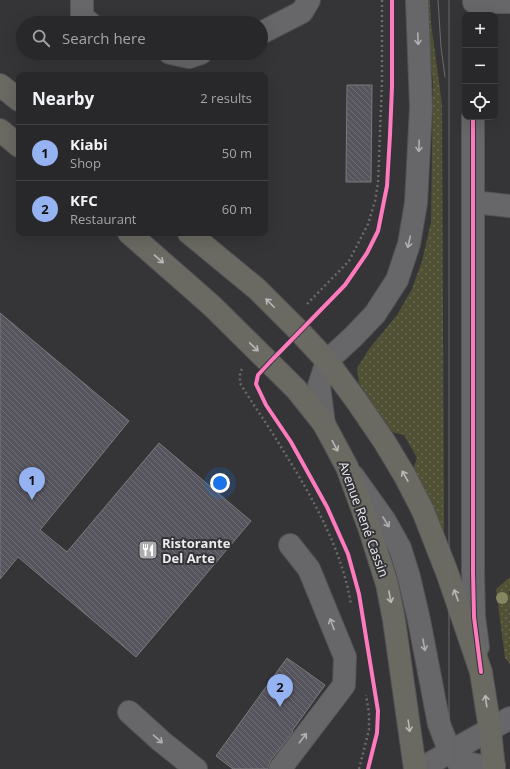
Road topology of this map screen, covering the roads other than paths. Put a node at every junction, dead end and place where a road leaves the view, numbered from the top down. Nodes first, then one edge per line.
1 (82, 0) edge
2 (309, 0) edge
3 (417, 0) edge
4 (510, 2) edge
5 (474, 6) edge
6 (82, 16) edge
7 (268, 29) edge
8 (0, 85) edge
9 (16, 98) edge
10 (473, 120) edge
11 (0, 130) edge
12 (16, 143) edge
13 (472, 202) junction
14 (510, 206) edge
15 (132, 236) edge
16 (193, 236) edge
17 (327, 361) junction
18 (324, 424) junction
19 (347, 467) junction
20 (290, 545) dead end
21 (481, 672) junction
22 (129, 712) dead end
23 (510, 718) edge
24 (490, 729) junction
25 (450, 752) junction
26 (496, 765) edge
27 (196, 769) edge
28 (280, 769) edge
29 (415, 769) edge
30 (420, 769) edge

1 - 6 street
2 - 7 street
3 -> 17 street
4 - 5 street
8 - 9 main road
10 - 13 street
11 - 12 main road
13 - 14 street
13 - 21 street
15 -> 18 main road, Avenue René Cassin
17 -> 16 main road
17 - 18 street
21 -> 17 main road
18 -> 19 main road, Avenue René Cassin
19 -> 25 street
19 -> 29 main road, Avenue René Cassin
28 -> 20 street
24 -> 21 main road
22 -> 27 street
23 - 24 street
24 - 25 street
24 - 26 main road
25 - 26 street
25 - 30 street

